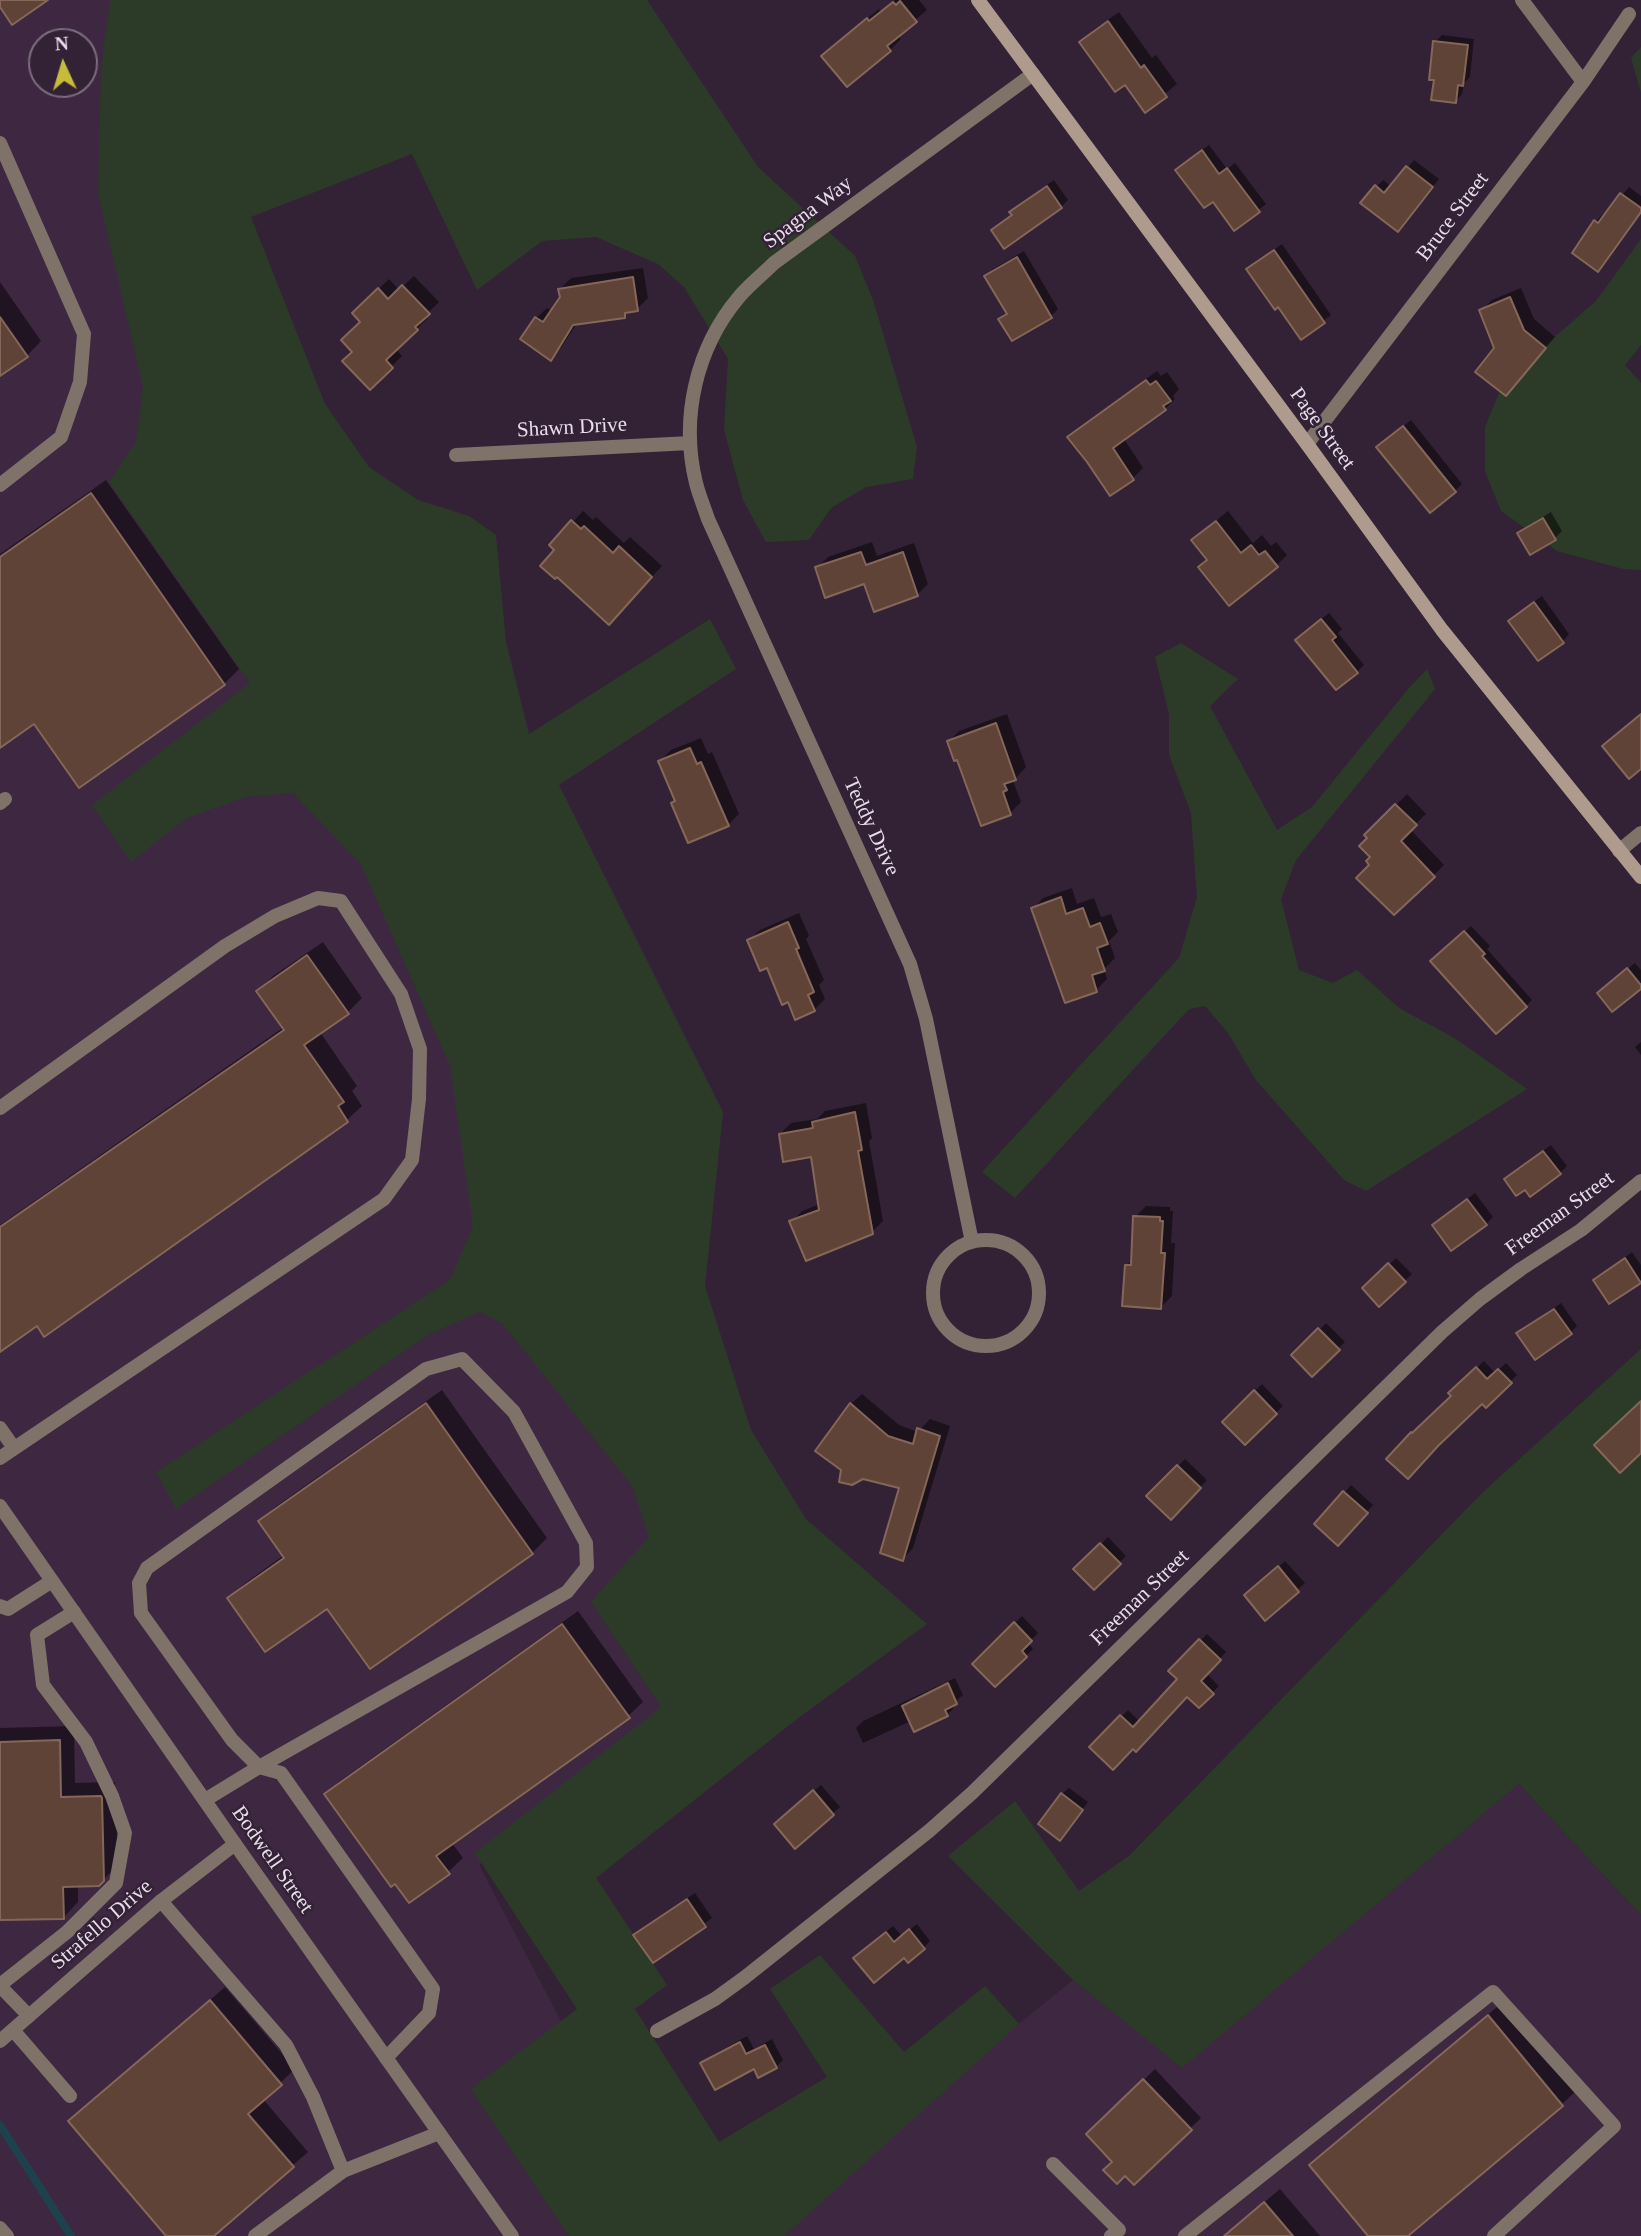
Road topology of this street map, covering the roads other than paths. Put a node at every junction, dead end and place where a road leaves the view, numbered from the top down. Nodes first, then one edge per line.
1 (978, 0) edge
2 (1522, 0) edge
3 (1629, 14) dead end
4 (1033, 74) junction
5 (1583, 82) junction
6 (0, 143) edge
7 (690, 443) junction
8 (1307, 444) junction
9 (457, 455) dead end
10 (0, 485) edge
11 (1641, 833) edge
12 (1619, 851) junction
13 (1641, 877) edge
14 (0, 1108) edge
15 (1641, 1181) edge
16 (972, 1242) junction
17 (0, 1428) edge
18 (15, 1448) junction
19 (0, 1458) edge
20 (0, 1506) edge
21 (52, 1581) junction
22 (0, 1606) edge
23 (74, 1612) junction
24 (259, 1767) junction
25 (205, 1800) junction
26 (235, 1844) junction
27 (161, 1901) junction
28 (0, 1985) edge
29 (29, 2016) junction
30 (13, 2030) junction
31 (657, 2031) dead end
32 (0, 2041) edge
33 (386, 2058) junction
34 (70, 2096) dead end
35 (439, 2133) junction
36 (1053, 2164) dead end
37 (343, 2171) junction
38 (0, 2228) edge
39 (7, 2236) edge
40 (255, 2236) edge
41 (512, 2236) edge
42 (1111, 2236) edge
43 (1185, 2236) edge
44 (1494, 2236) edge

1 - 4 main road, Page Street
2 - 5 street
3 - 5 street, Bruce Street
4 - 7 street, Spagna Way
4 - 8 main road, Page Street
5 - 8 street, Bruce Street
6 - 10 street
7 - 9 street, Shawn Drive
7 - 16 street, Teddy Drive
8 - 12 main road, Page Street
11 - 12 street
12 - 13 main road, Page Street
14 - 18 street
15 - 31 street, Freeman Street
16 - 16 street
17 - 18 street
18 - 19 street
20 - 21 street, Bodwell Street
21 - 22 street
21 - 23 street, Bodwell Street
23 - 25 street, Bodwell Street
23 - 28 street
24 - 24 street
24 - 25 street
24 - 33 street
25 - 26 street, Bodwell Street
26 - 27 street, Strafello Drive
26 - 33 street, Bodwell Street
27 - 29 street, Strafello Drive
27 - 37 street
28 - 29 street
29 - 30 street, Strafello Drive
30 - 32 street, Strafello Drive
30 - 34 street
33 - 35 street, Bodwell Street
35 - 37 street
35 - 41 street, Bodwell Street
36 - 42 street
37 - 40 street
38 - 39 street
43 - 44 street

